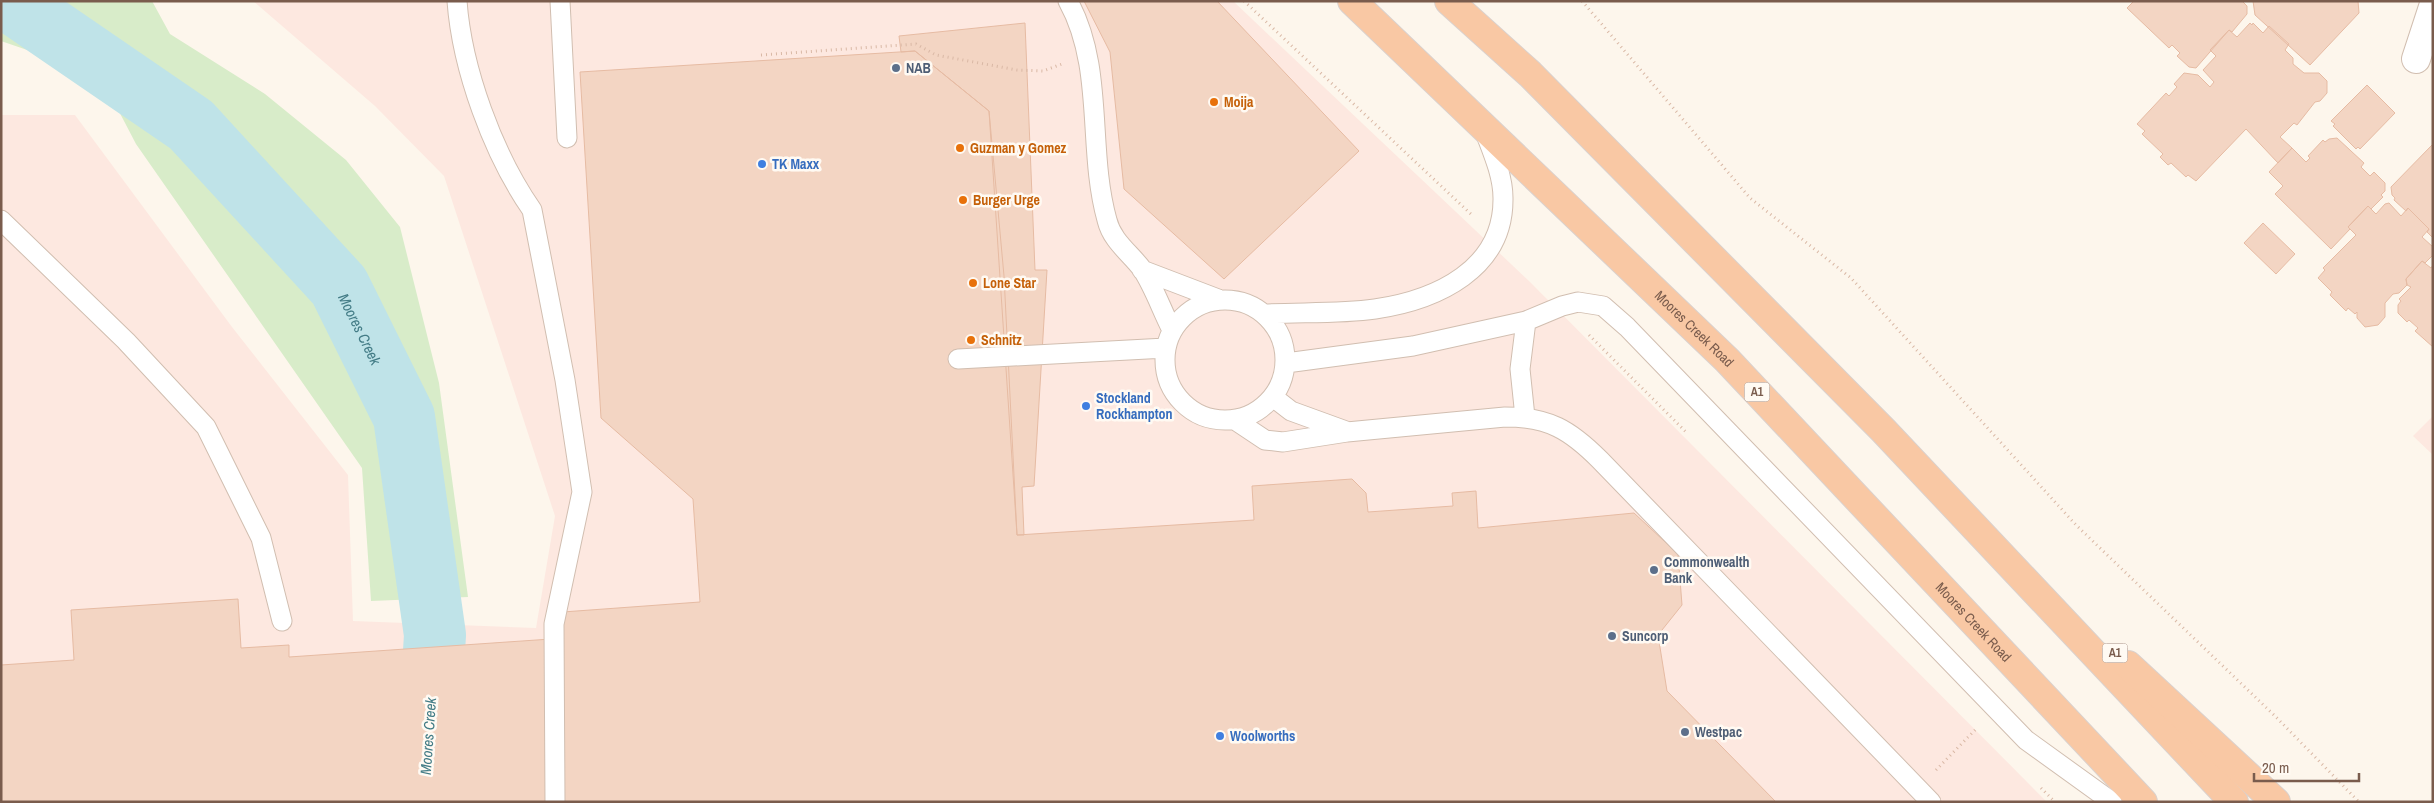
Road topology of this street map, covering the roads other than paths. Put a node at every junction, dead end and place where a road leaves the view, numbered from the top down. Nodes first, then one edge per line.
1 (457, 1) edge
2 (1068, 1) edge
3 (1352, 1) edge
4 (1449, 1) edge
5 (560, 2) edge
6 (2433, 7) edge
7 (2416, 59) dead end
8 (1482, 124) junction
9 (567, 138) dead end
10 (1, 220) edge
11 (1142, 270) junction
12 (1218, 300) junction
13 (1265, 314) junction
14 (1526, 321) junction
15 (1172, 330) junction
16 (1166, 348) junction
17 (958, 359) dead end
18 (1286, 363) junction
19 (1273, 397) junction
20 (1525, 417) junction
21 (1235, 420) junction
22 (1347, 432) junction
23 (1954, 505) junction
24 (282, 622) dead end
25 (1925, 795) edge
26 (555, 802) edge
27 (2112, 802) edge
28 (2143, 802) edge
29 (2234, 802) edge
30 (2276, 802) edge

1 - 26 lane
2 - 11 lane
3 - 8 highway, Moores Creek Road / A1
4 - 23 highway, A1
5 - 9 lane
6 - 7 street
8 - 13 lane
8 - 28 highway, Moores Creek Road / A1
10 - 24 lane
11 - 12 lane
11 - 15 lane
12 - 13 lane
12 - 15 lane
13 - 18 lane
14 - 18 lane
14 - 20 lane
14 - 27 lane
15 - 16 lane
16 - 17 lane
16 - 21 lane
18 - 19 lane
19 - 21 lane
19 - 22 lane
20 - 22 lane
20 - 25 lane
21 - 22 lane
23 - 29 highway, A1
23 - 30 highway, A1

